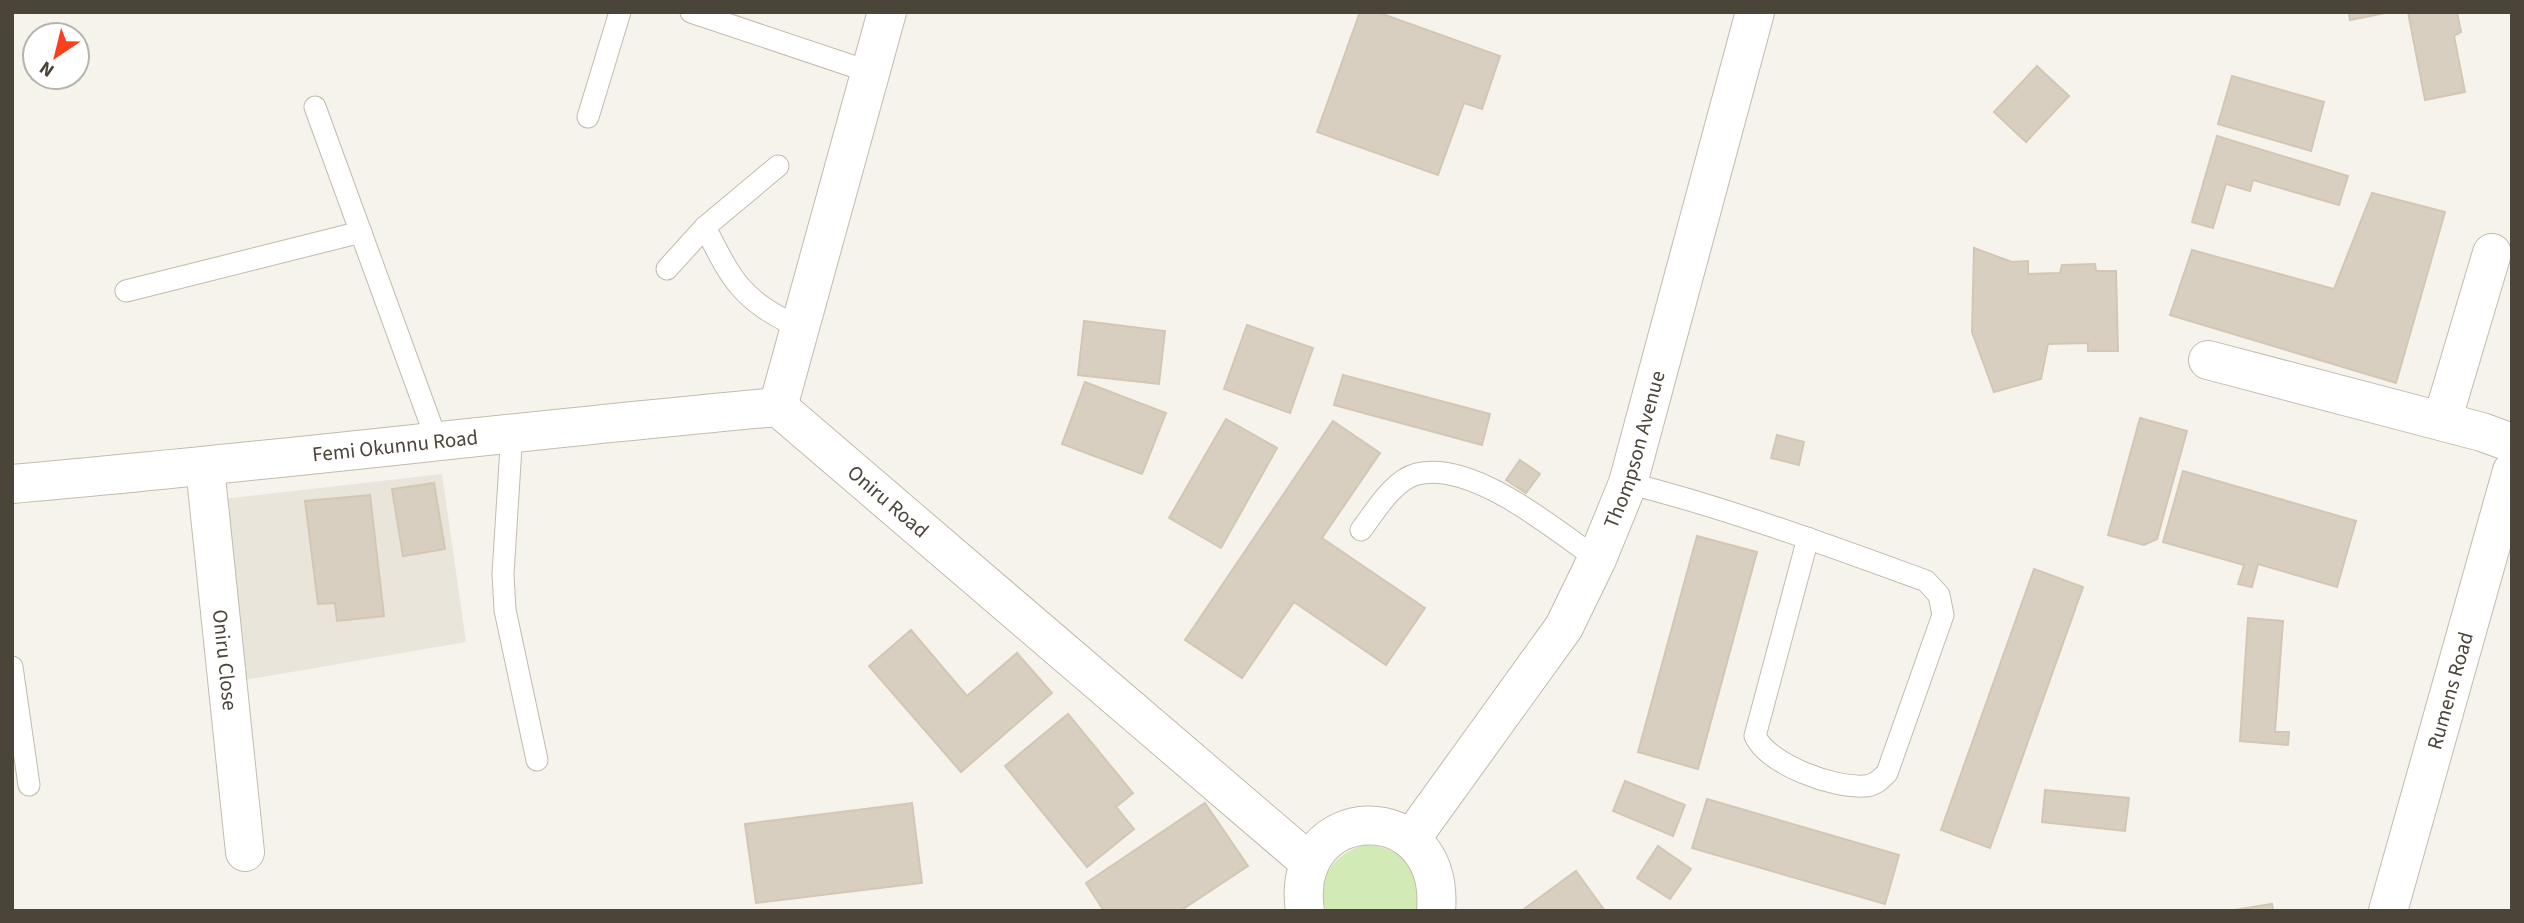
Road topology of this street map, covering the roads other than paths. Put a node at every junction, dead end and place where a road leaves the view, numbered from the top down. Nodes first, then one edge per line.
1 (620, 12) edge
2 (691, 12) edge
3 (887, 12) edge
4 (1755, 12) edge
5 (870, 72) junction
6 (315, 107) dead end
7 (588, 117) dead end
8 (778, 166) dead end
9 (705, 227) junction
10 (361, 232) junction
11 (2492, 253) dead end
12 (667, 269) dead end
13 (126, 291) dead end
14 (800, 328) junction
15 (2208, 360) dead end
16 (778, 407) junction
17 (2442, 422) junction
18 (512, 431) junction
19 (437, 440) junction
20 (2512, 443) edge
21 (205, 467) junction
22 (2512, 471) edge
23 (1628, 482) junction
24 (12, 484) edge
25 (1361, 530) dead end
26 (1808, 538) junction
27 (1597, 559) junction
28 (12, 667) edge
29 (18, 743) edge
30 (537, 760) dead end
31 (29, 785) dead end
32 (1411, 839) junction
33 (245, 852) dead end
34 (1309, 862) junction
35 (1305, 911) edge
36 (1436, 911) edge
37 (2388, 911) edge

1 - 7 lane
2 - 5 lane
3 - 5 street
4 - 23 street, Thompson Avenue
5 - 14 street
6 - 10 lane
8 - 9 lane
9 - 12 lane
9 - 14 lane
10 - 13 lane
10 - 19 lane
11 - 17 street
14 - 16 street
15 - 17 street
16 - 18 street, Femi Okunnu Road
16 - 34 street, Oniru Road
17 - 20 street
18 - 19 street, Femi Okunnu Road
18 - 30 lane
19 - 21 street, Femi Okunnu Road
21 - 24 street, Femi Okunnu Road
21 - 33 street, Oniru Close
22 - 37 street, Rumens Road
23 - 26 lane
23 - 27 street, Thompson Avenue
25 - 27 lane
26 - 26 lane
27 - 32 street, Thompson Avenue
28 - 29 lane
29 - 31 lane
32 - 34 street
32 - 36 street
34 - 35 street

